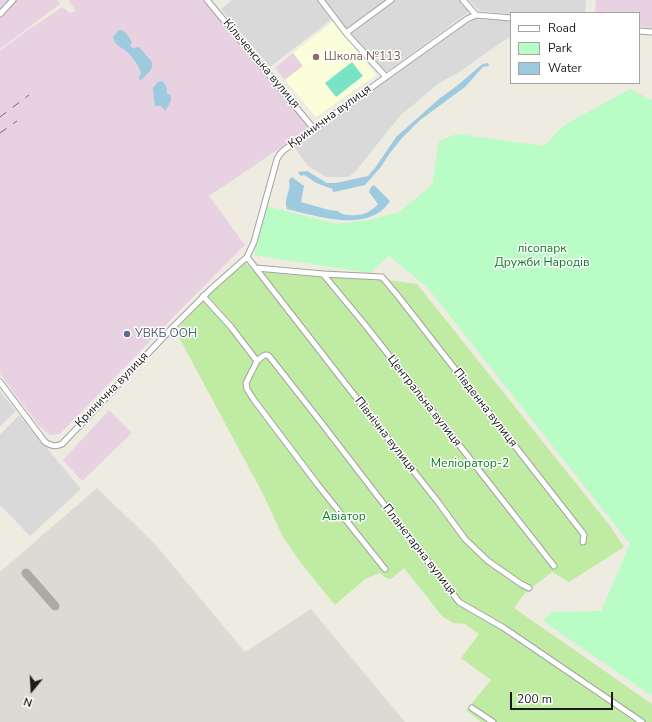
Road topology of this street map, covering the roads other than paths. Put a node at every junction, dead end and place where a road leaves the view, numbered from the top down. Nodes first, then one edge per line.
1 (13, 0) edge
2 (207, 0) edge
3 (321, 0) edge
4 (391, 0) edge
5 (464, 0) edge
6 (0, 14) edge
7 (476, 15) junction
8 (510, 18) edge
9 (640, 31) edge
10 (652, 32) edge
11 (346, 33) junction
12 (386, 77) junction
13 (314, 128) junction
14 (247, 257) junction
15 (256, 268) junction
16 (323, 274) junction
17 (203, 296) junction
18 (257, 361) junction
19 (0, 382) edge
20 (583, 542) dead end
21 (554, 566) dead end
22 (385, 569) dead end
23 (529, 588) dead end
24 (472, 708) dead end
25 (493, 722) edge
26 (642, 722) edge

1 - 6 street
2 - 13 street, Кільченська вулиця
3 - 11 street
4 - 11 street
5 - 7 street
7 - 8 street
7 - 12 street, Кринична вулиця
9 - 10 street
11 - 12 street
12 - 13 street, Кринична вулиця
13 - 14 street, Кринична вулиця
14 - 15 street, Північна вулиця
14 - 17 street, Кринична вулиця
15 - 16 street
15 - 23 street, Північна вулиця
16 - 20 street, Південна вулиця
16 - 21 street, Центральна вулиця
17 - 18 street
17 - 19 street, Кринична вулиця
18 - 22 street
18 - 26 street, Планетарна вулиця
24 - 25 street

